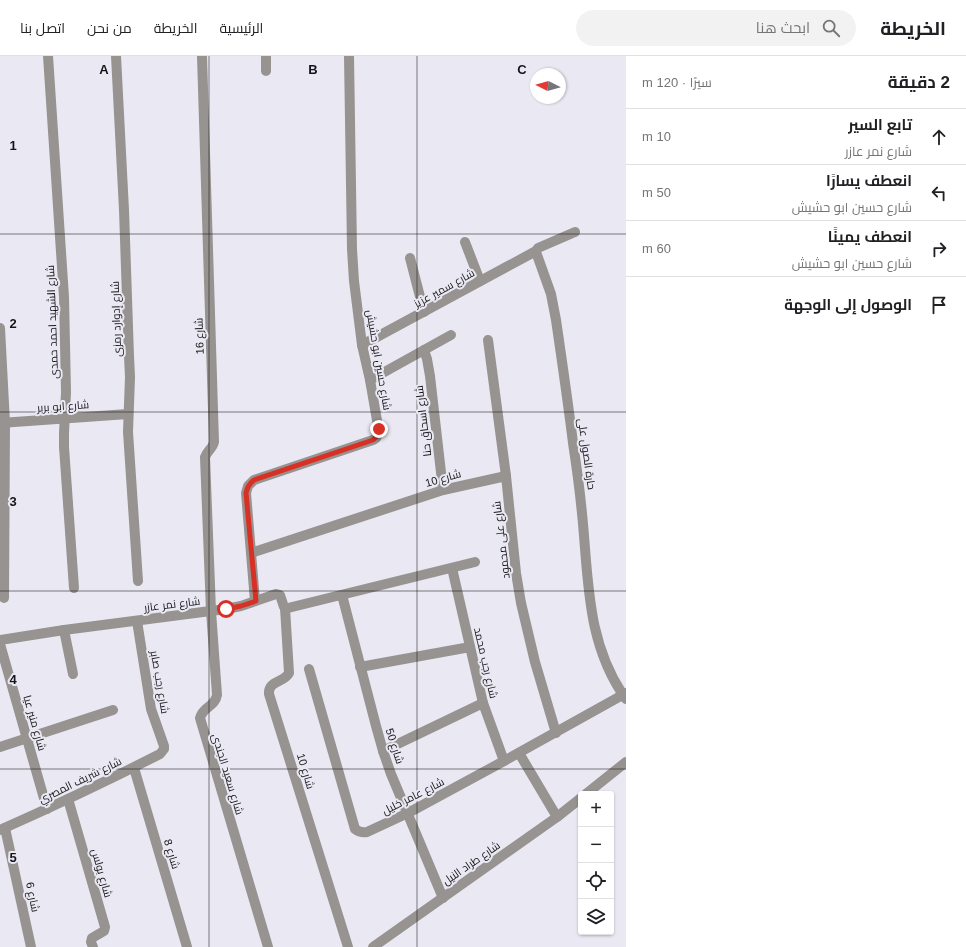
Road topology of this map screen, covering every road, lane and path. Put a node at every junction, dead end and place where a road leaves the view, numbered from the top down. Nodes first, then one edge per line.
1 (48, 56) edge
2 (116, 56) edge
3 (202, 56) edge
4 (266, 56) edge
5 (349, 56) edge
6 (266, 71) dead end
7 (575, 232) dead end
8 (465, 242) dead end
9 (536, 251) junction
10 (410, 258) dead end
11 (480, 282) junction
12 (424, 312) junction
13 (0, 328) edge
14 (451, 335) dead end
15 (488, 340) dead end
16 (362, 345) junction
17 (424, 350) junction
18 (370, 380) junction
19 (128, 414) junction
20 (65, 418) junction
21 (2, 423) edge
22 (506, 476) junction
23 (443, 490) junction
24 (251, 553) junction
25 (475, 562) dead end
26 (452, 568) junction
27 (138, 581) dead end
28 (74, 588) dead end
29 (342, 595) junction
30 (4, 598) dead end
31 (256, 601) junction
32 (285, 608) junction
33 (211, 611) junction
34 (137, 621) junction
35 (64, 630) junction
36 (0, 640) edge
37 (0, 644) edge
38 (470, 647) junction
39 (360, 667) junction
40 (309, 669) dead end
41 (74, 674) dead end
42 (625, 696) edge
43 (483, 703) junction
44 (113, 710) dead end
45 (556, 733) junction
46 (27, 737) junction
47 (164, 746) joint
48 (0, 747) edge
49 (383, 751) junction
50 (519, 753) junction
51 (504, 761) junction
52 (626, 762) edge
53 (134, 768) junction
54 (590, 791) edge
55 (68, 799) junction
56 (578, 800) edge
57 (47, 809) junction
58 (408, 813) junction
59 (557, 817) junction
60 (3, 829) edge
61 (443, 898) junction
62 (31, 947) edge
63 (93, 947) edge
64 (187, 947) edge
65 (268, 947) edge
66 (348, 947) edge
67 (374, 947) edge

1 - 20 street, شارع الشهيد احمد حمدى
2 - 19 street, شارع إدوارد رمزى
3 - 33 street, شارع 16
4 - 6 street
5 - 16 street, شارع حسين ابو حشيش
7 - 9 street
8 - 11 street
9 - 11 street, شارع سمير عزيز
9 - 42 street, حارة الصول على
10 - 12 street
11 - 12 street, شارع سمير عزيز
12 - 16 street, شارع سمير عزيز
13 - 21 street
14 - 17 street
15 - 22 street, شارع على محمود
16 - 18 street, شارع حسين ابو حشيش
17 - 18 street
17 - 23 street, شارع اسحاق حنا
18 - 24 street, شارع حسين ابو حشيش
19 - 20 street, شارع ابو بربر
19 - 27 street, شارع إدوارد رمزى
20 - 21 street, شارع ابو بربر
20 - 28 street, شارع الشهيد احمد حمدى
21 - 30 street
22 - 23 street, شارع 10
22 - 45 street, شارع على محمود
23 - 24 street, شارع 10
24 - 31 street, شارع حسين ابو حشيش
25 - 26 street
26 - 29 street
26 - 38 street, شارع رجب محمد
29 - 32 street
29 - 39 street, شارع 50
31 - 32 street, شارع نمر عازر
31 - 33 street, شارع نمر عازر
32 - 66 street, شارع 10
33 - 34 street, شارع نمر عازر
33 - 65 street, شارع سعيد الجندى
34 - 35 street, شارع نمر عازر
34 - 47 street, شارع رجب صابر
35 - 36 street, شارع نمر عازر
35 - 41 street
37 - 46 street, شارع منير عيا
38 - 39 street
38 - 43 street, شارع رجب محمد
39 - 49 street, شارع 50
40 - 58 street, شارع عامر خليل
42 - 45 street, شارع عامر خليل
43 - 49 street
43 - 51 street, شارع رجب محمد
44 - 46 street
45 - 50 street, شارع عامر خليل
46 - 48 street
46 - 57 street, شارع منير عيا
47 - 53 street, شارع شريف المصري
49 - 58 street, شارع 50
50 - 51 street, شارع عامر خليل
50 - 59 street
51 - 58 street, شارع عامر خليل
52 - 54 street
53 - 55 street, شارع شريف المصري
53 - 64 street, شارع 8
55 - 57 street, شارع شريف المصري
55 - 63 street, شارع بولس
56 - 59 street, شارع طراد النيل
57 - 60 street, شارع شريف المصري
58 - 61 street, شارع 50
59 - 61 street, شارع طراد النيل
60 - 62 street, شارع 6
61 - 67 street, شارع طراد النيل

